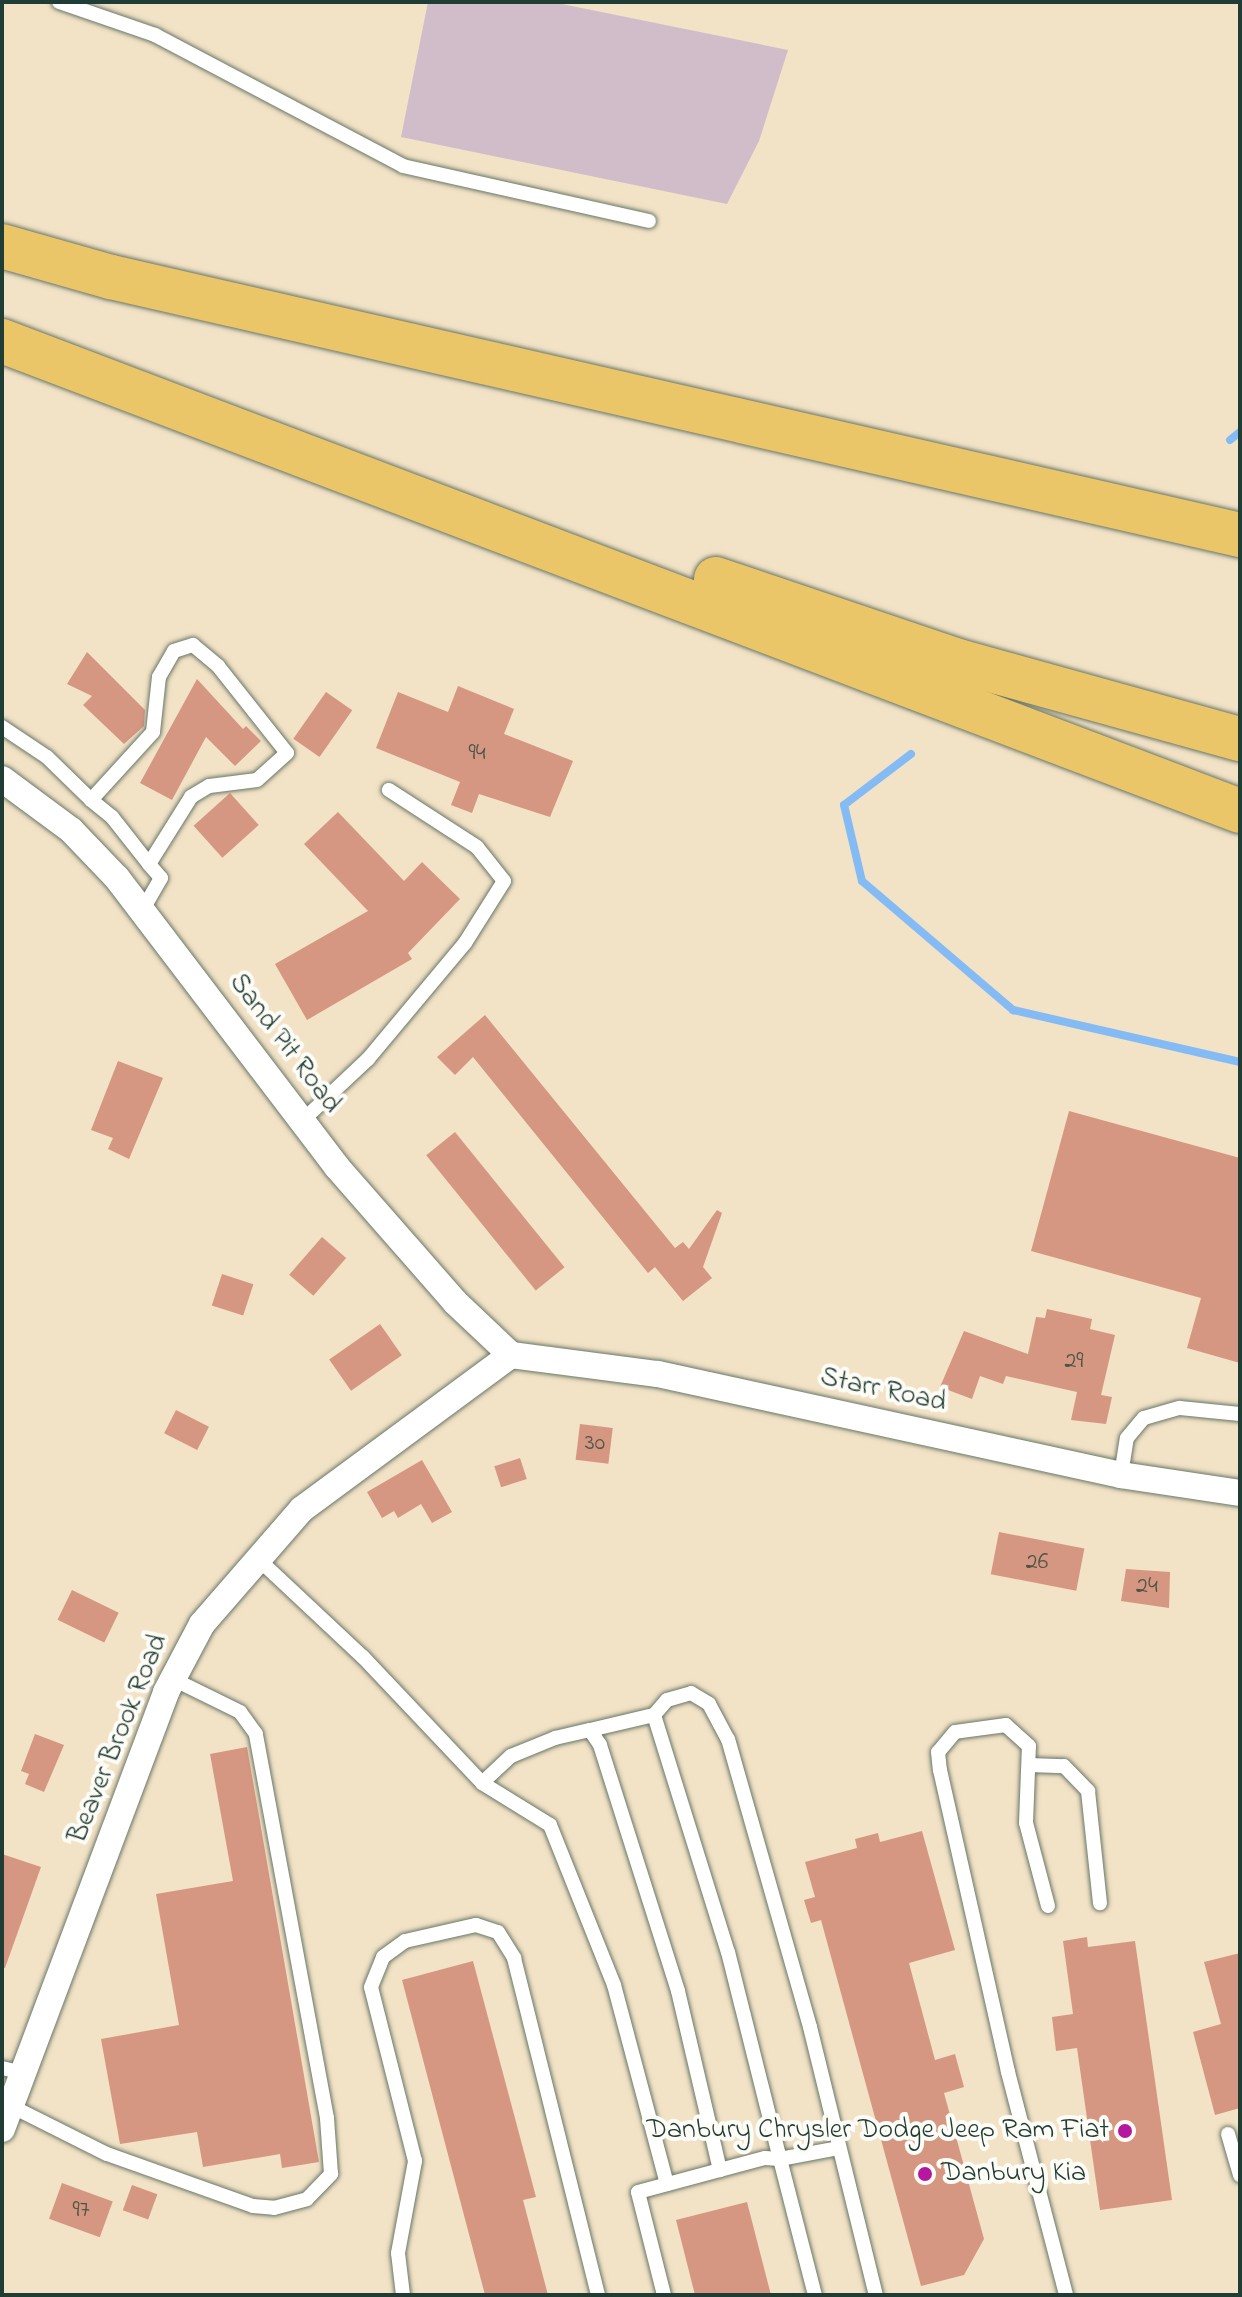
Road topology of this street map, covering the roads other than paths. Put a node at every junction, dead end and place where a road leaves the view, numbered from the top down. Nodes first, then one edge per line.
1 (59, 2) edge
2 (649, 221) dead end
3 (2, 246) edge
4 (2, 339) edge
5 (861, 446) junction
6 (1240, 513) edge
7 (1240, 535) edge
8 (2, 727) edge
9 (1240, 739) edge
10 (2, 779) edge
11 (389, 790) dead end
12 (91, 800) junction
13 (1240, 811) edge
14 (149, 864) junction
15 (142, 911) junction
16 (302, 1121) junction
17 (511, 1355) junction
18 (1240, 1414) edge
19 (1121, 1475) junction
20 (1240, 1493) edge
21 (256, 1557) junction
22 (173, 1679) junction
23 (654, 1715) junction
24 (590, 1730) junction
25 (1029, 1765) junction
26 (482, 1783) junction
27 (1100, 1903) dead end
28 (1048, 1906) dead end
29 (13, 2070) edge
30 (6, 2118) edge
31 (1228, 2134) dead end
32 (838, 2148) junction
33 (780, 2159) junction
34 (720, 2170) junction
35 (1240, 2175) edge
36 (667, 2184) junction
37 (403, 2295) edge
38 (598, 2295) edge
39 (664, 2295) edge
40 (815, 2295) edge
41 (876, 2295) edge
42 (1066, 2295) edge

1 - 2 lane
3 - 5 highway
4 - 9 highway
4 - 13 highway
5 - 6 highway
5 - 7 highway
8 - 12 lane
10 - 15 street, Sand Pit Road
11 - 16 lane
12 - 14 lane
12 - 14 lane
14 - 15 lane
15 - 16 street, Sand Pit Road
16 - 17 street, Sand Pit Road
17 - 19 street, Starr Road
17 - 21 street, Beaver Brook Road
18 - 19 lane
19 - 20 street, Starr Road
21 - 22 street, Beaver Brook Road
21 - 26 lane
22 - 29 street, Beaver Brook Road
22 - 30 lane
23 - 24 lane
23 - 32 lane
23 - 33 lane
24 - 26 lane
24 - 34 lane
25 - 27 lane
25 - 28 lane
25 - 42 lane
26 - 36 lane
29 - 30 street, Beaver Brook Road
31 - 35 lane
32 - 33 lane
32 - 41 lane
33 - 34 lane
33 - 40 lane
34 - 36 lane
36 - 39 lane
37 - 38 lane

